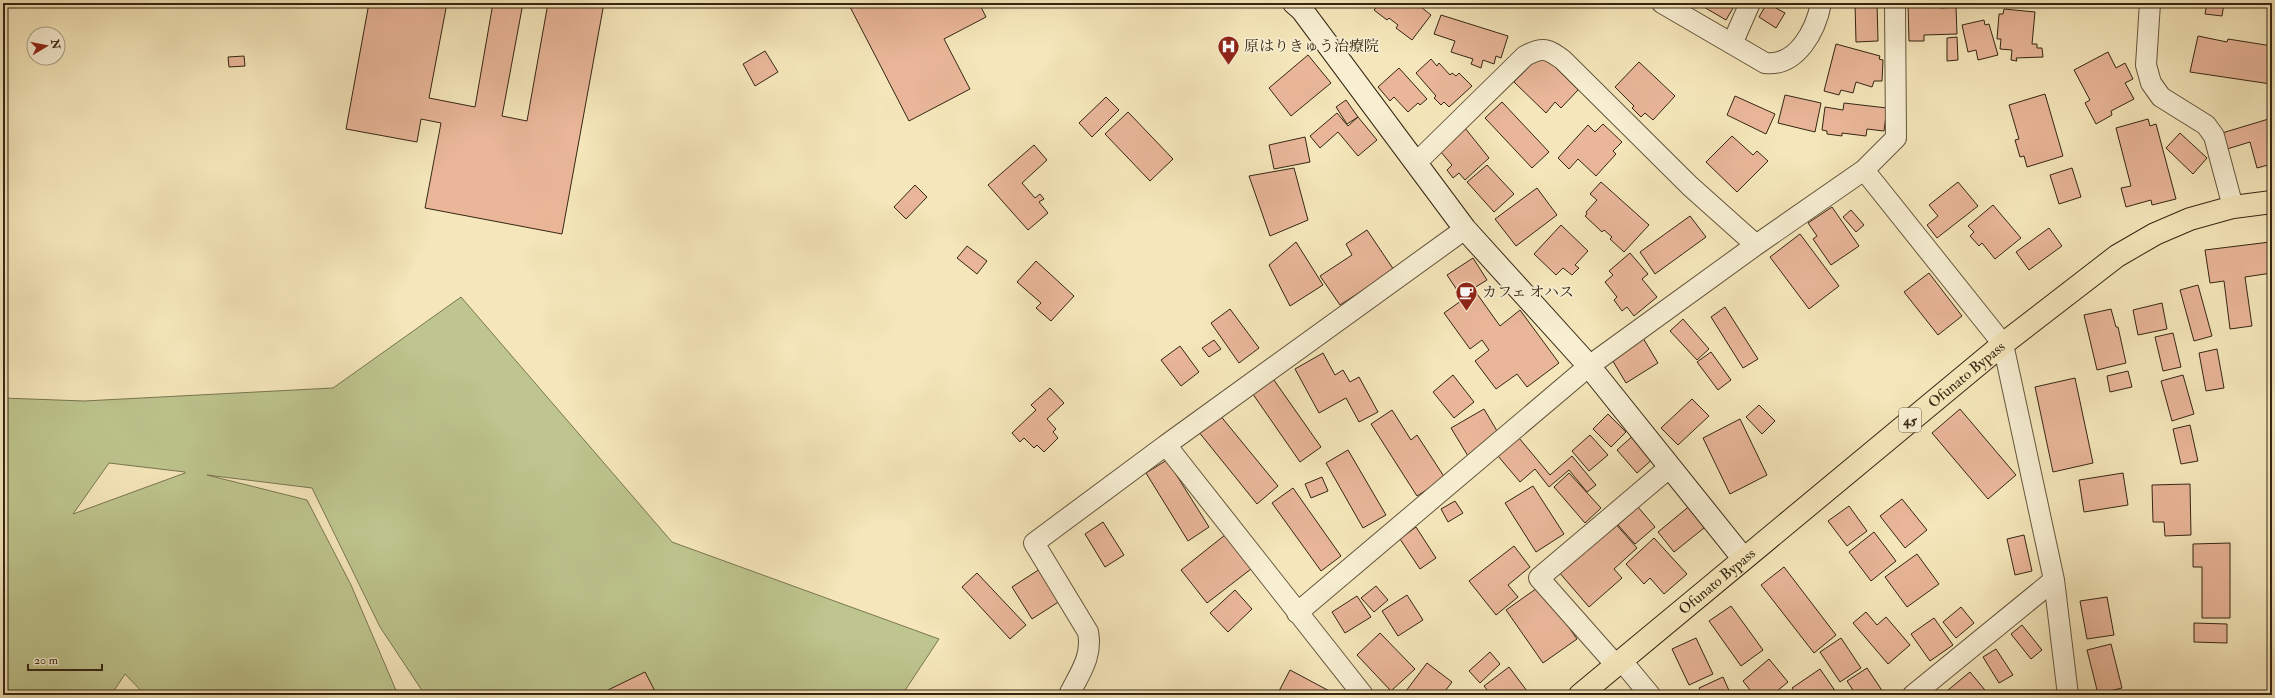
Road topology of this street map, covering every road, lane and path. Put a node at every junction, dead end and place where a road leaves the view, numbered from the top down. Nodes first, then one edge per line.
1 (1294, 3) edge
2 (1662, 3) edge
3 (1750, 3) edge
4 (1821, 3) edge
5 (1895, 3) edge
6 (2150, 3) edge
7 (1732, 44) junction
8 (1416, 163) junction
9 (1864, 170) junction
10 (2272, 202) edge
11 (2234, 206) junction
12 (1465, 230) junction
13 (1756, 245) junction
14 (2003, 344) junction
15 (1589, 366) junction
16 (1166, 445) junction
17 (1670, 467) junction
18 (1743, 558) junction
19 (2054, 580) junction
20 (1297, 613) junction
21 (1618, 662) junction
22 (1069, 695) edge
23 (1362, 695) edge
24 (1580, 695) edge
25 (1650, 695) edge
26 (1913, 695) edge
27 (2068, 695) edge

1 - 8 street
2 - 7 street
3 - 7 street
4 - 7 street
5 - 9 street
6 - 11 street
8 - 12 street
8 - 13 street
9 - 13 street
9 - 14 street
10 - 11 highway, Ofunato Bypass / 45
11 - 14 highway, Ofunato Bypass / 45
12 - 15 street
12 - 16 street
13 - 15 street
14 - 18 highway, Ofunato Bypass / 45
14 - 19 street
15 - 17 street
15 - 20 street
16 - 20 street
16 - 22 street
17 - 18 street
17 - 21 street
18 - 21 highway, Ofunato Bypass / 45
19 - 26 street
19 - 27 street
20 - 23 street
21 - 24 highway, Ofunato Bypass / 45
21 - 25 street

